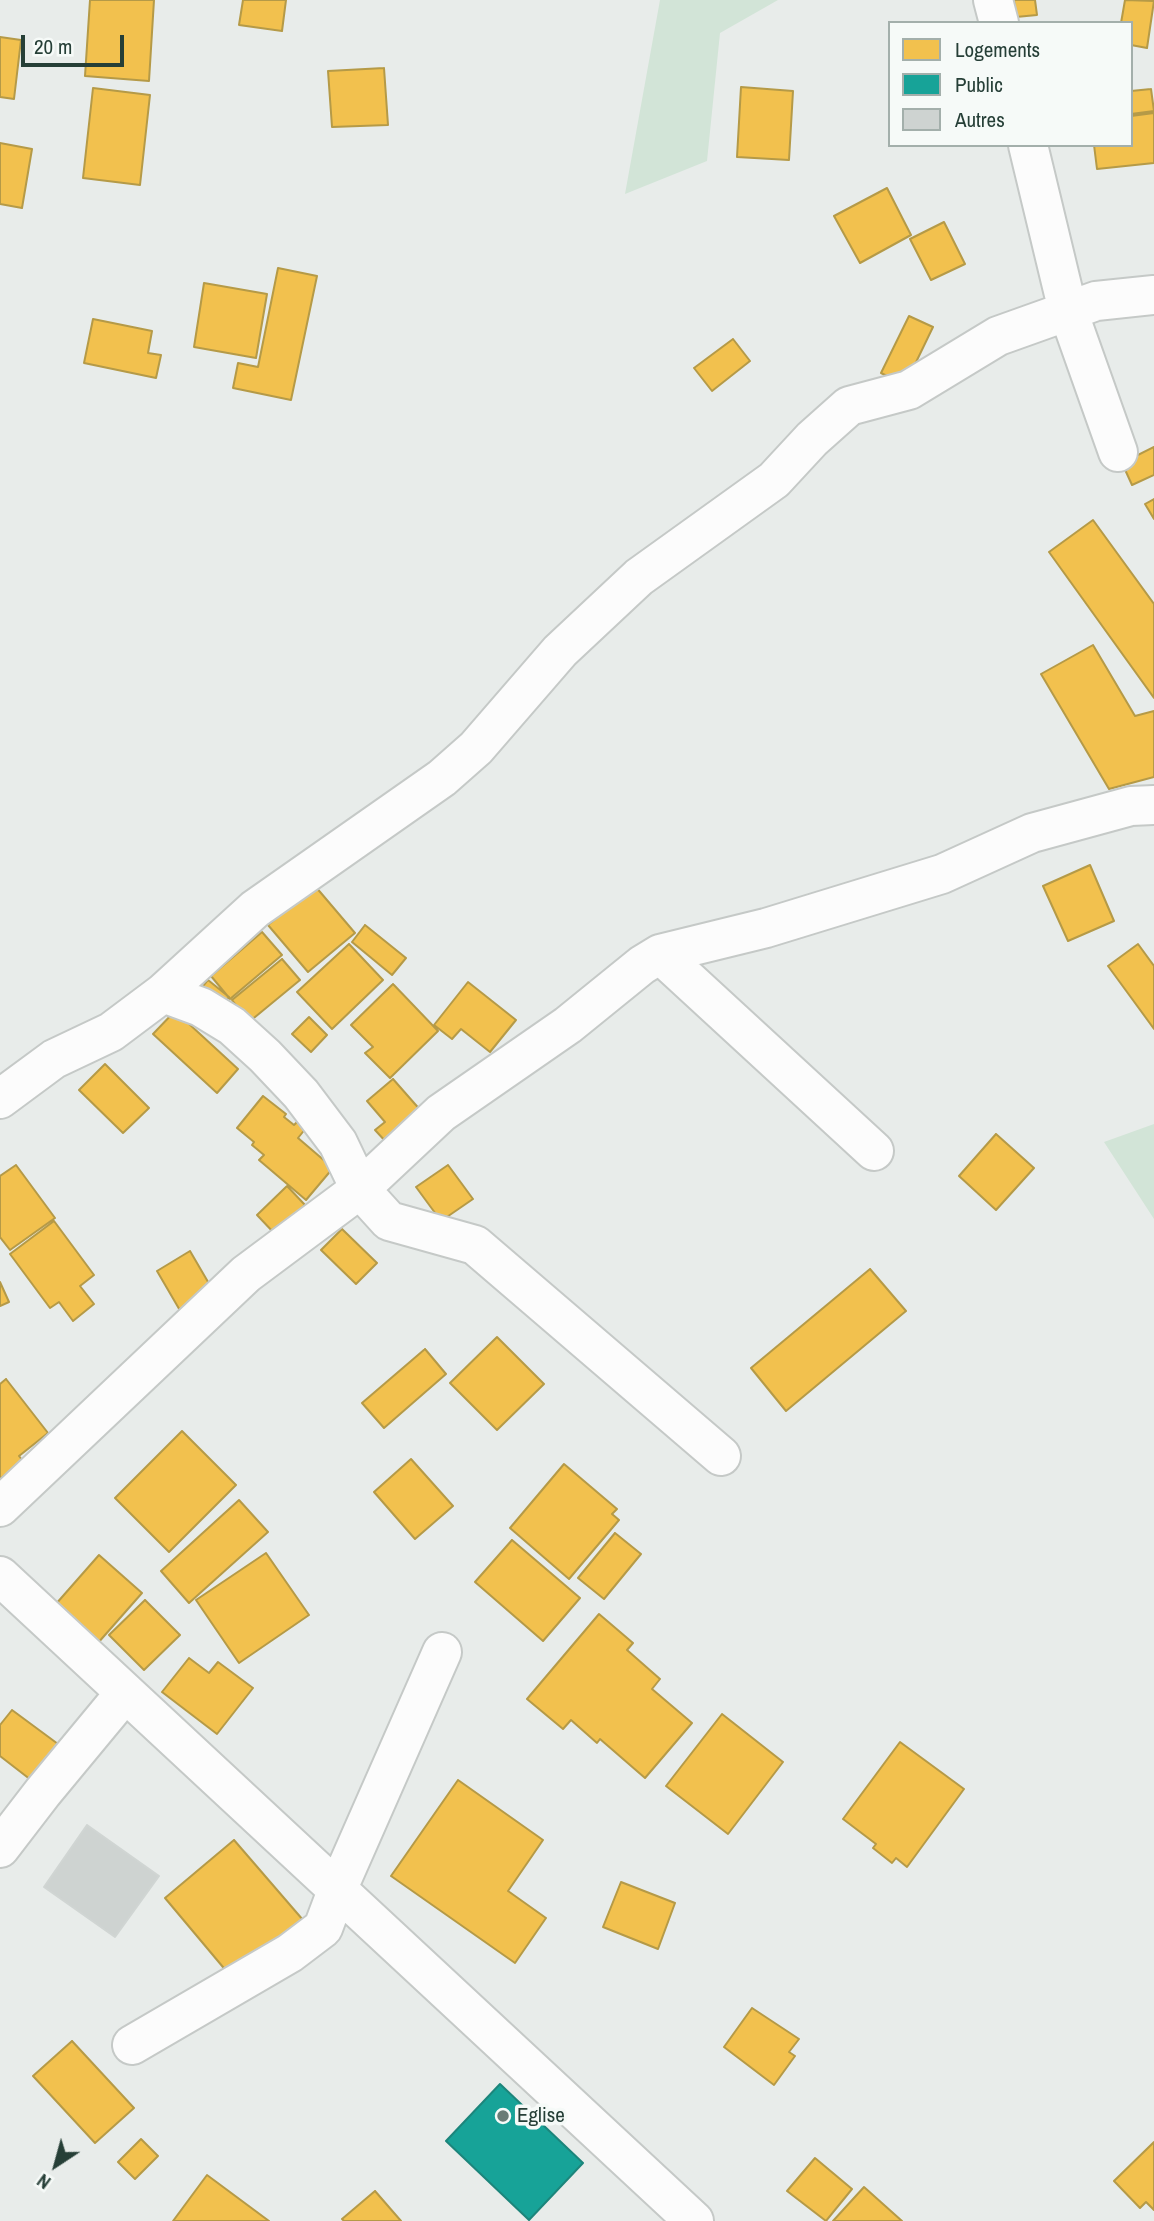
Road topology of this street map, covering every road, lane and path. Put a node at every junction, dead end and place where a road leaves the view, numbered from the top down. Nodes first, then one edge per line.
1 (993, 0) edge
2 (998, 21) edge
3 (1028, 147) edge
4 (1154, 295) edge
5 (1068, 311) junction
6 (1118, 452) dead end
7 (1154, 805) edge
8 (660, 954) junction
9 (163, 993) junction
10 (0, 1099) edge
11 (874, 1151) dead end
12 (360, 1189) junction
13 (721, 1455) dead end
14 (0, 1507) edge
15 (0, 1576) edge
16 (442, 1652) dead end
17 (125, 1693) junction
18 (0, 1849) edge
19 (338, 1888) junction
20 (132, 2045) dead end
21 (694, 2221) edge

1 - 2 street
3 - 5 street
4 - 5 street
5 - 6 street
5 - 9 street
7 - 8 street
8 - 11 street
8 - 12 street
9 - 10 street
9 - 12 street
12 - 13 street
12 - 14 street
15 - 17 street
16 - 19 street
17 - 18 street
17 - 19 street
19 - 20 street
19 - 21 street

